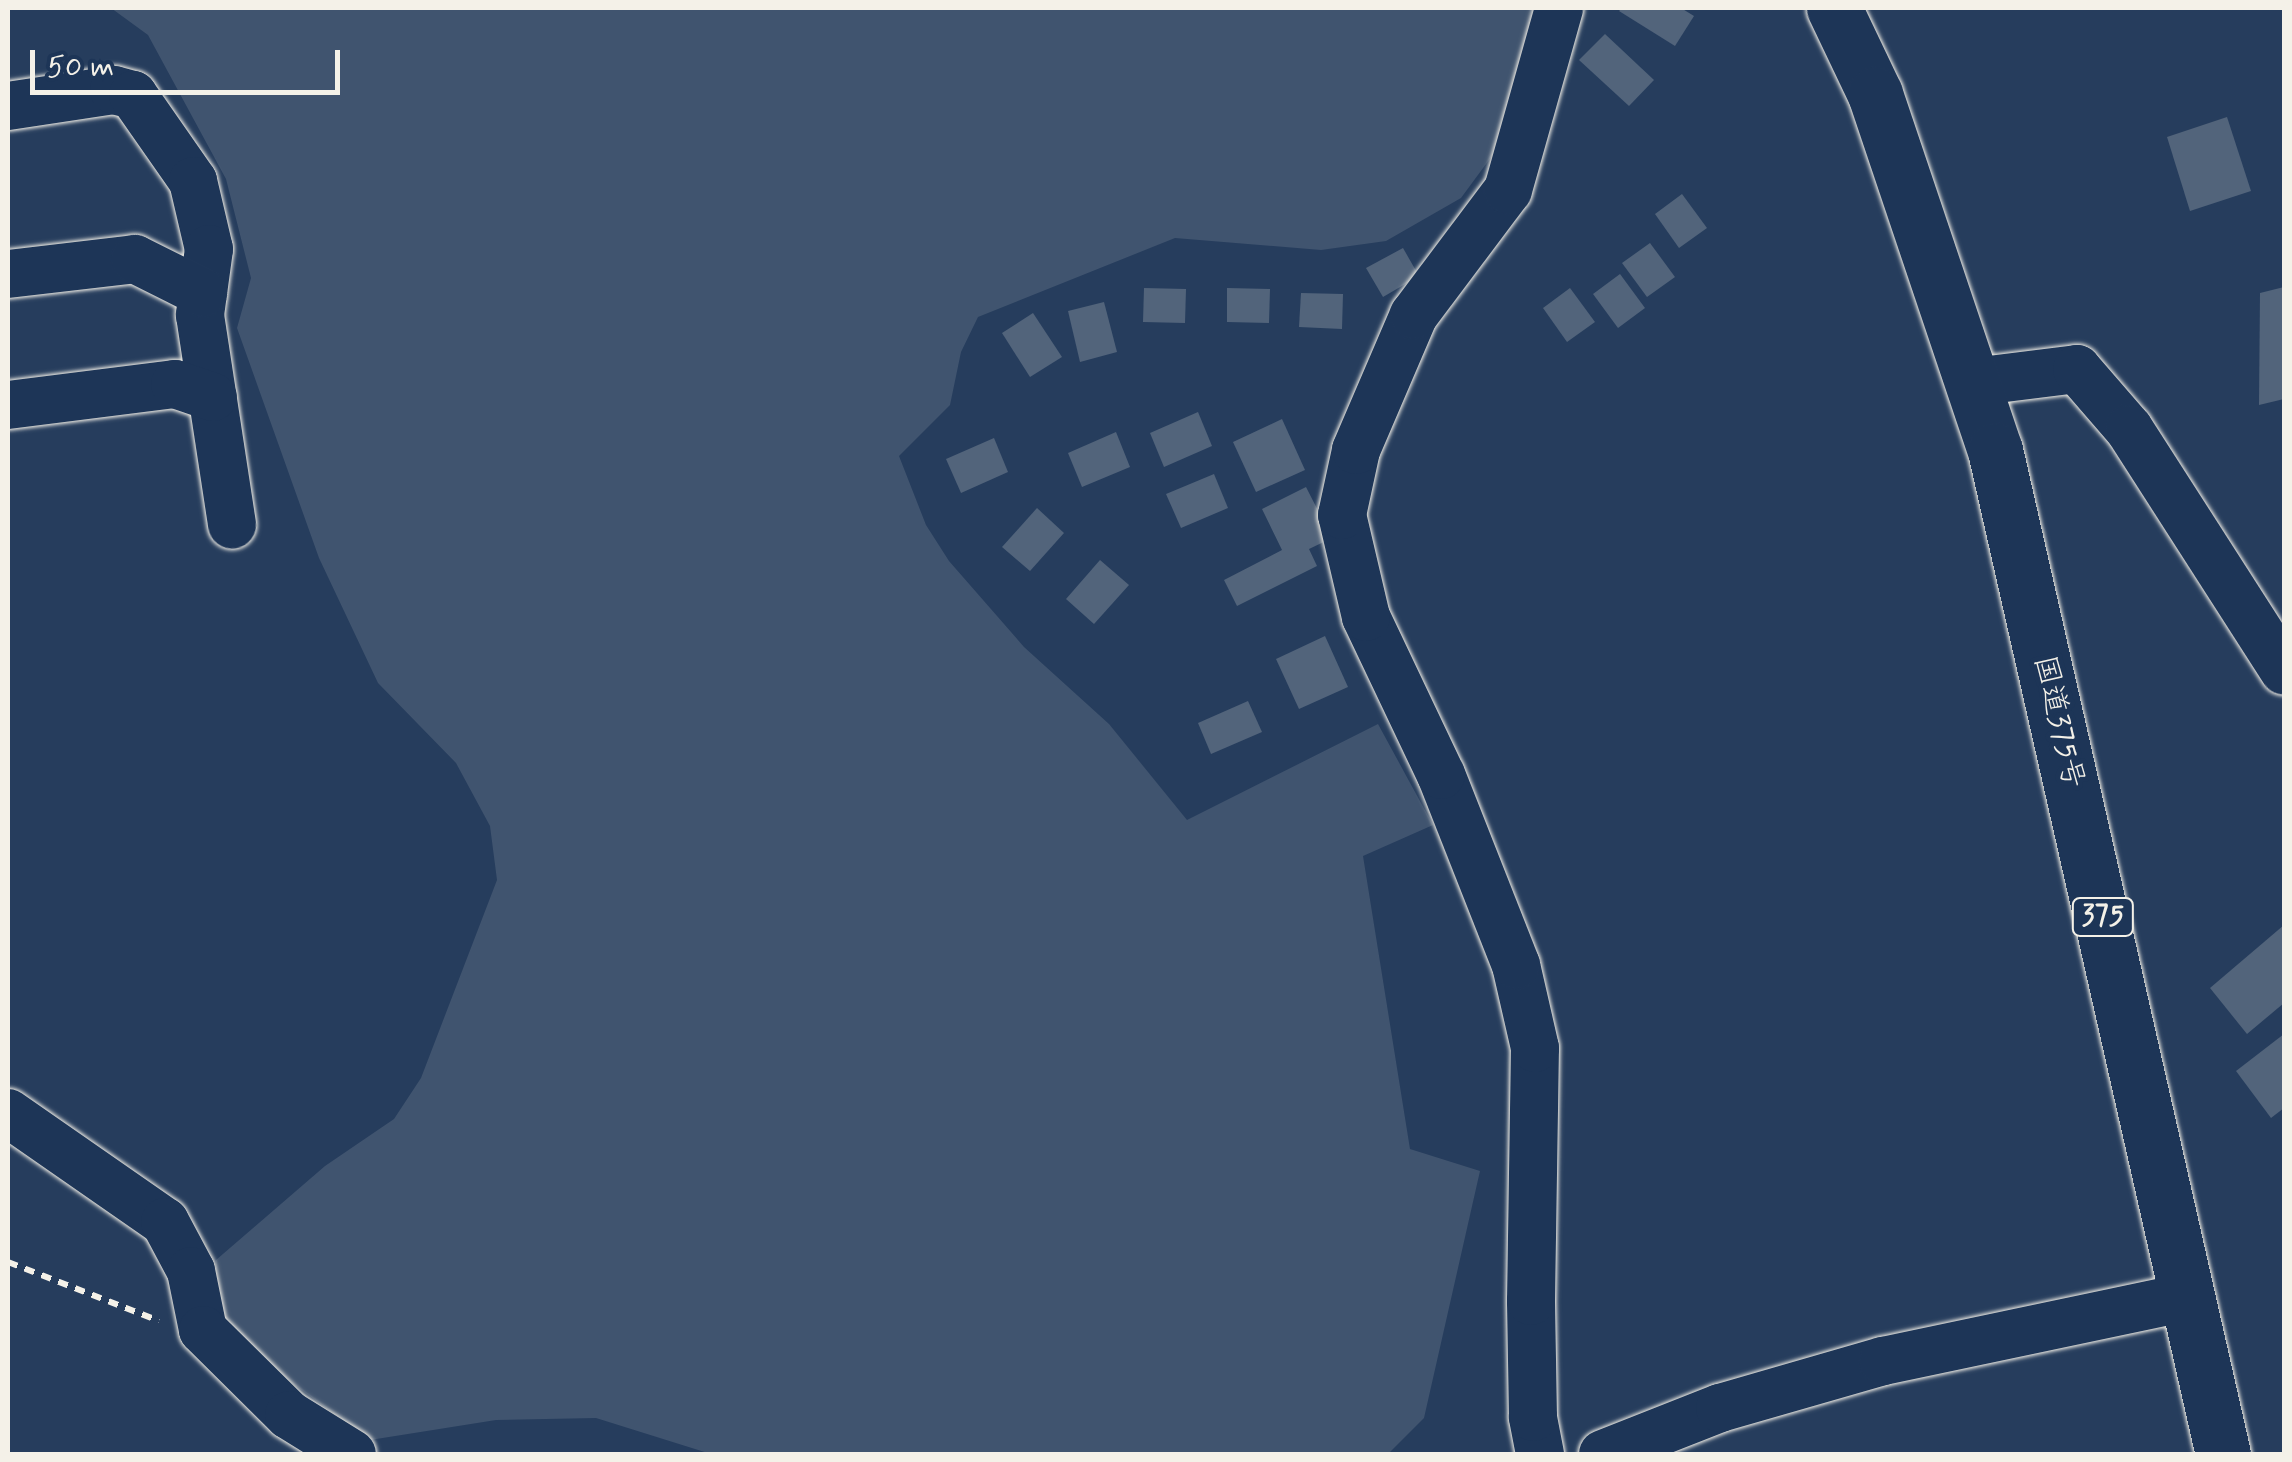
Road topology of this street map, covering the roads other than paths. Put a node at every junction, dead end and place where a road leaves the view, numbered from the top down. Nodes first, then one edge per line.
1 (1559, 8) edge
2 (1834, 8) edge
3 (8, 106) edge
4 (8, 274) edge
5 (203, 293) junction
6 (1973, 382) junction
7 (213, 397) junction
8 (8, 405) edge
9 (232, 525) dead end
10 (2284, 670) edge
11 (8, 1113) edge
12 (2187, 1297) junction
13 (352, 1454) edge
14 (1540, 1454) edge
15 (1604, 1454) edge
16 (2223, 1454) edge

1 - 14 street
2 - 6 highway, 国道375号 / 375
3 - 5 street
4 - 5 street
5 - 7 street
6 - 10 street
6 - 12 highway, 国道375号 / 375
7 - 8 street
7 - 9 street
11 - 13 street
12 - 15 street
12 - 16 highway, 国道375号 / 375

